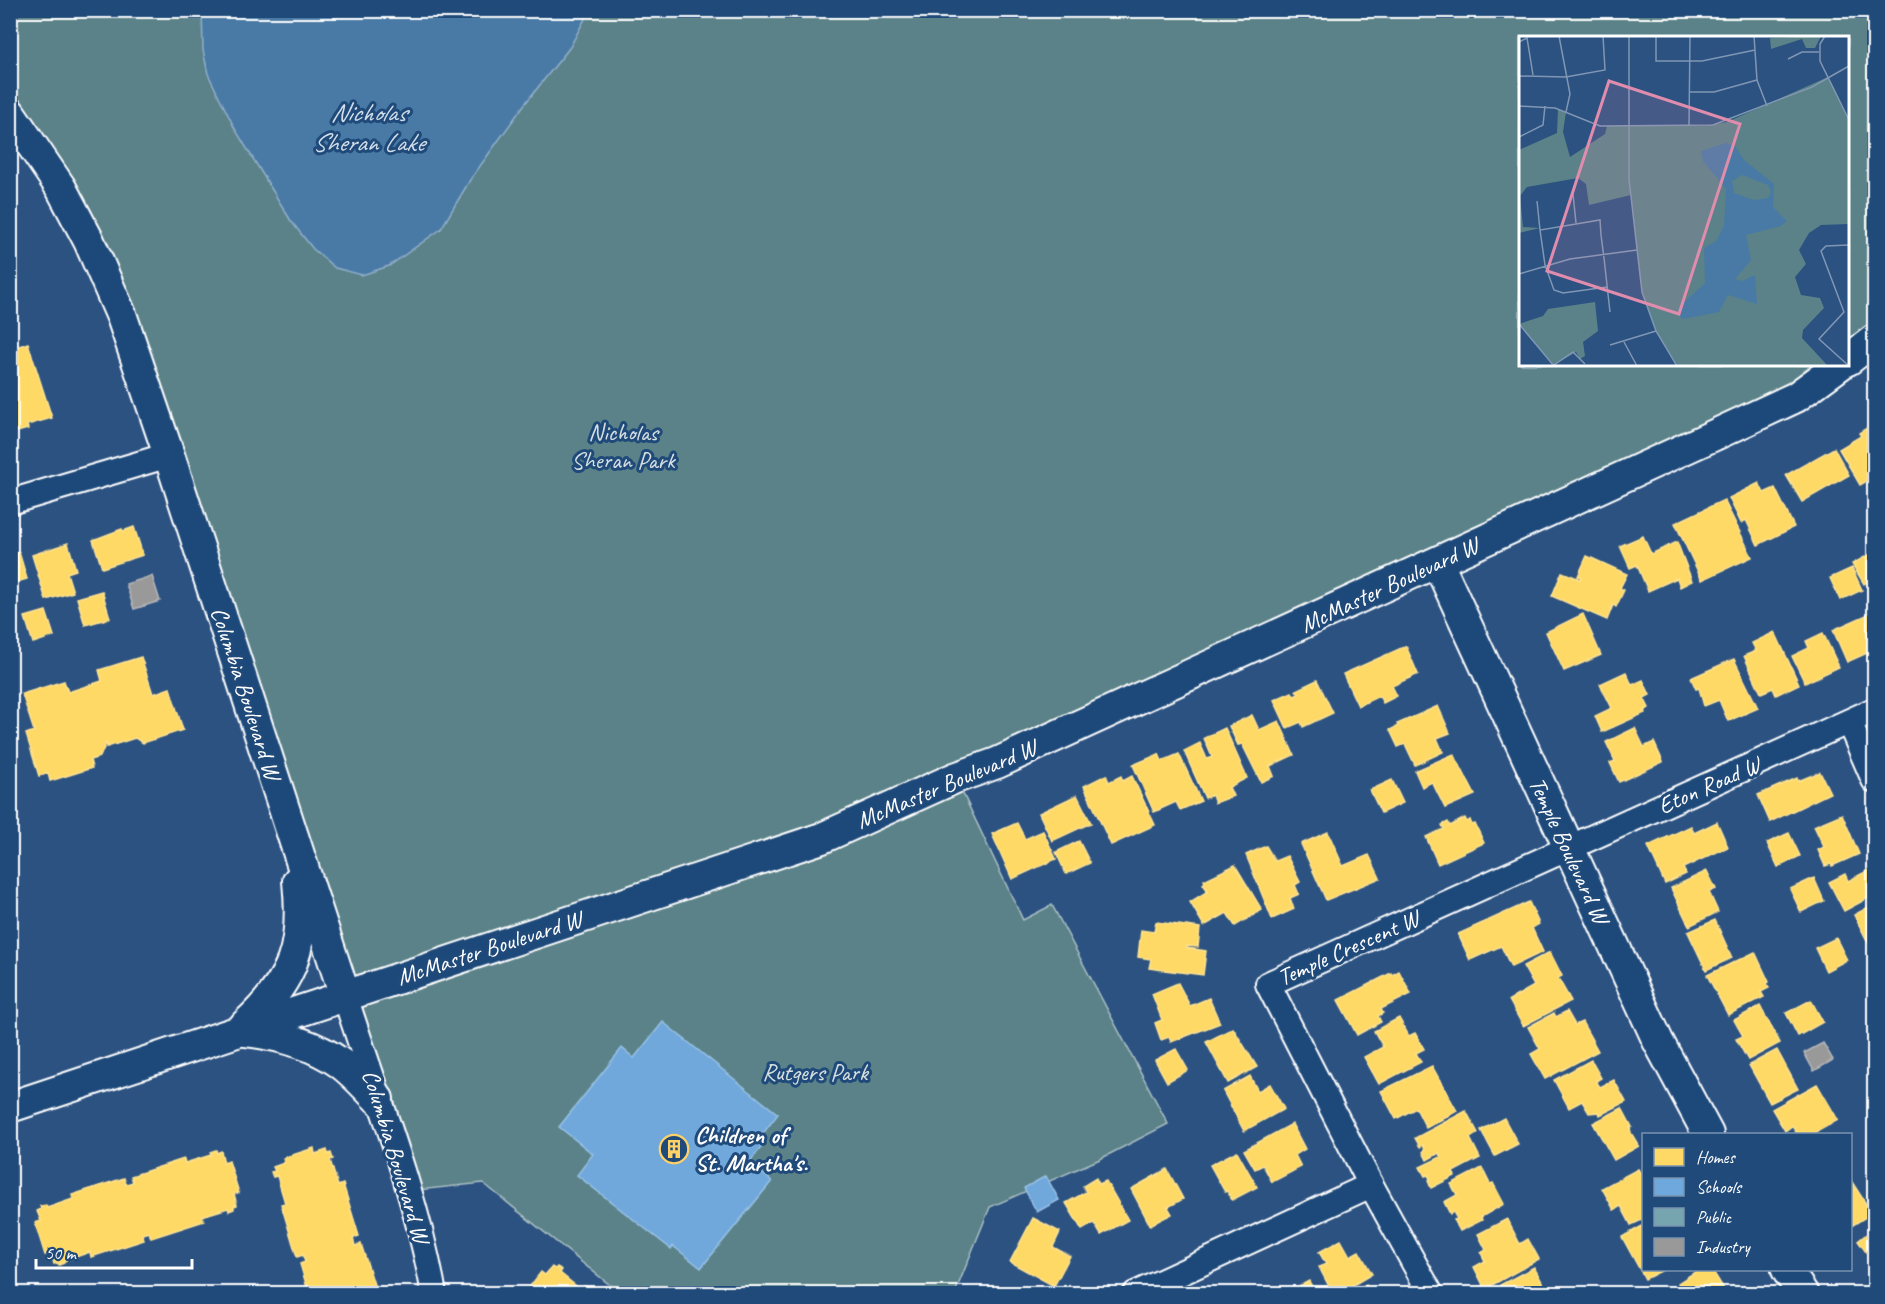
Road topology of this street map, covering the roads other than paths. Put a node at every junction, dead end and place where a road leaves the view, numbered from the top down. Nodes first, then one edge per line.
1 (10, 113) edge
2 (1875, 340) edge
3 (1849, 359) edge
4 (1838, 366) edge
5 (169, 455) junction
6 (10, 502) edge
7 (1438, 563) junction
8 (1875, 710) edge
9 (1850, 722) junction
10 (1875, 780) edge
11 (295, 845) junction
12 (1568, 848) junction
13 (345, 996) junction
14 (240, 1030) junction
15 (378, 1099) junction
16 (10, 1107) edge
17 (1707, 1133) edge
18 (1371, 1185) junction
19 (1788, 1271) edge
20 (434, 1293) edge
21 (1135, 1293) edge
22 (1431, 1293) edge
23 (1803, 1293) edge

1 - 5 street, Columbia Boulevard W
2 - 3 street
4 - 7 street, McMaster Boulevard W
5 - 6 street
5 - 11 street, Columbia Boulevard W
7 - 12 street, Temple Boulevard W
7 - 13 street, McMaster Boulevard W
8 - 9 street, Eton Road W
9 - 10 street
9 - 12 street, Eton Road W
11 - 13 street, Columbia Boulevard W
11 - 14 street
12 - 17 street, Temple Boulevard W
12 - 18 street, Temple Crescent W
13 - 14 street, McMaster Boulevard W
13 - 15 street, Columbia Boulevard W
14 - 15 street
14 - 16 street, McMaster Boulevard W
15 - 20 street, Columbia Boulevard W
18 - 21 street
18 - 22 street, Temple Crescent W
19 - 23 street

